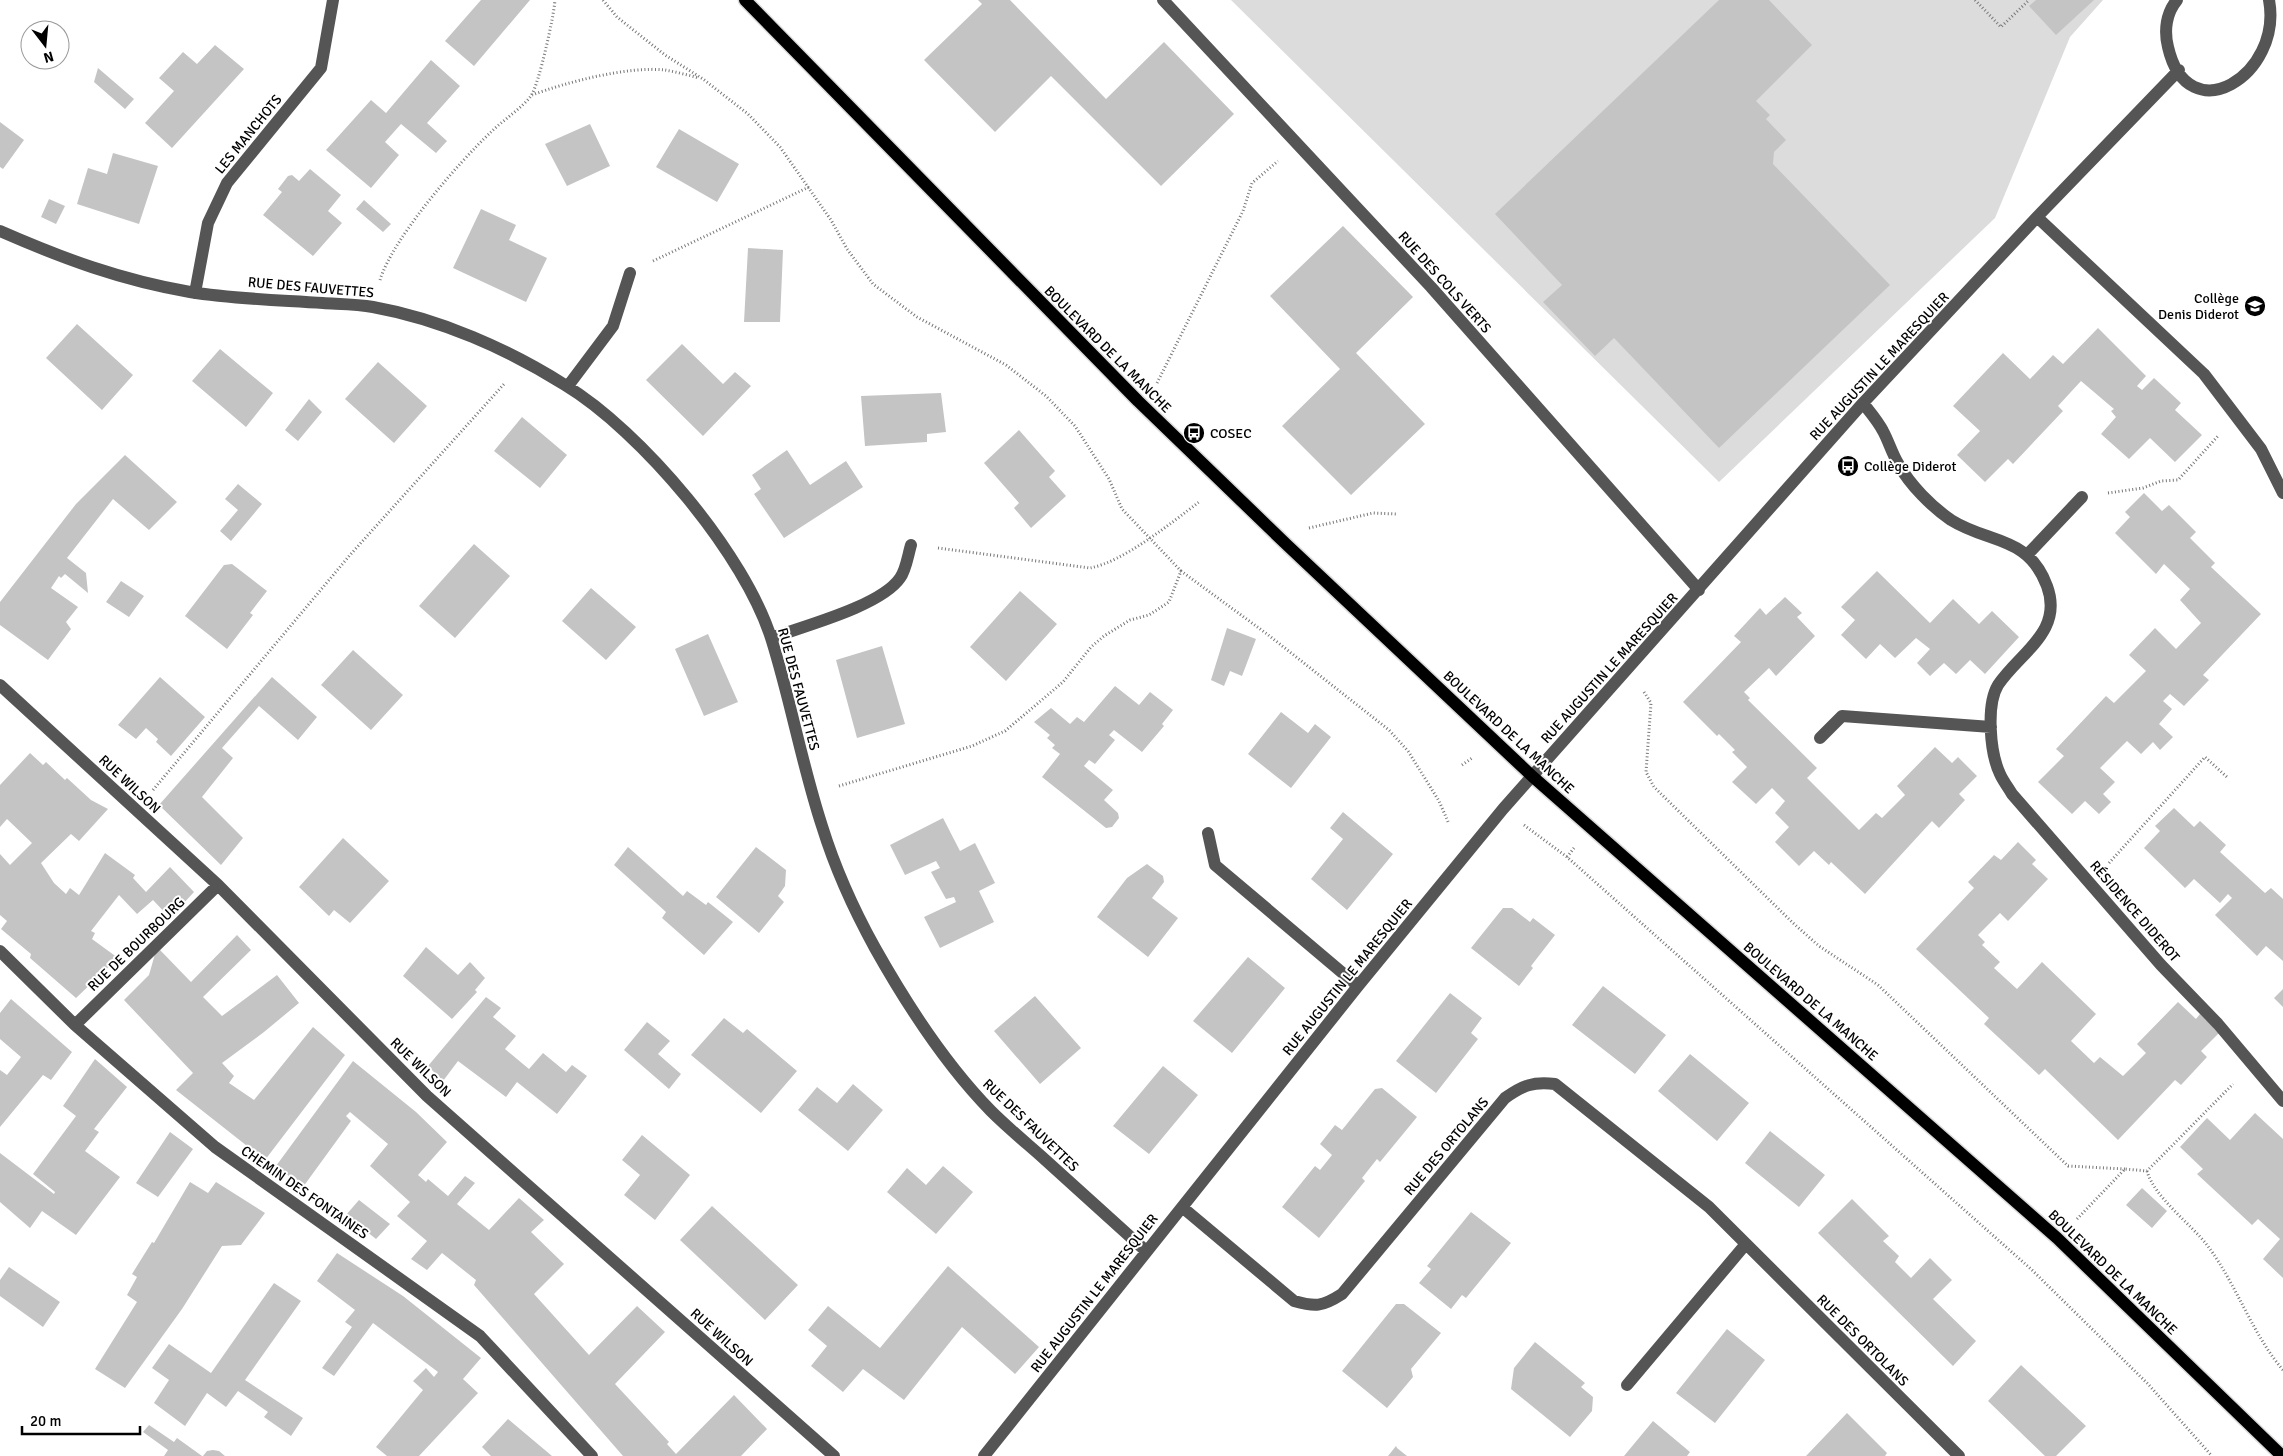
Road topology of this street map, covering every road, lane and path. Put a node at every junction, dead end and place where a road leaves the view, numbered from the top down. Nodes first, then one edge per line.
1 (333, 0) edge
2 (555, 0) edge
3 (603, 0) edge
4 (744, 0) edge
5 (1163, 0) edge
6 (1975, 0) edge
7 (2029, 0) edge
8 (2177, 0) edge
9 (2269, 0) edge
10 (2280, 33) dead end
11 (2179, 70) junction
12 (2260, 77) dead end
13 (703, 79) junction
14 (531, 95) junction
15 (1301, 150) junction
16 (809, 187) junction
17 (2037, 217) junction
18 (0, 231) edge
19 (630, 273) joint
20 (194, 292) junction
21 (372, 306) junction
22 (524, 362) junction
23 (568, 386) junction
24 (1138, 402) junction
25 (1863, 403) junction
26 (2237, 415) junction
27 (2283, 493) edge
28 (2082, 498) joint
29 (1199, 502) dead end
30 (1396, 514) dead end
31 (1148, 538) junction
32 (1286, 544) junction
33 (911, 545) joint
34 (2027, 556) junction
35 (1181, 571) junction
36 (1699, 590) junction
37 (771, 638) junction
38 (1626, 671) junction
39 (0, 685) edge
40 (1991, 727) junction
41 (1820, 738) dead end
42 (1479, 753) dead end
43 (1462, 765) dead end
44 (1532, 776) junction
45 (2228, 778) dead end
46 (812, 794) junction
47 (136, 810) junction
48 (1450, 824) dead end
49 (1524, 826) dead end
50 (1208, 833) dead end
51 (2091, 883) junction
52 (218, 885) junction
53 (0, 951) edge
54 (1358, 986) junction
55 (75, 1025) junction
56 (2251, 1066) junction
57 (2283, 1100) edge
58 (2125, 1169) junction
59 (2147, 1171) junction
60 (1182, 1207) junction
61 (2057, 1238) junction
62 (1745, 1245) junction
63 (1146, 1251) junction
64 (2283, 1370) edge
65 (1627, 1385) dead end
66 (592, 1456) edge
67 (834, 1456) edge
68 (984, 1456) edge
69 (1959, 1456) edge
70 (2212, 1456) edge
71 (2282, 1456) edge

1 - 20 street, LES MANCHOTS
2 - 14 path
3 - 13 path
4 - 24 main road, BOULEVARD DE LA MANCHE
5 - 15 street, RUE DES COLS VERTS
6 - 7 path
8 - 11 street
9 - 10 street
11 - 12 street
11 - 17 street, RUE AUGUSTIN LE MARESQUIER
13 - 14 path
13 - 16 path
14 - 21 path
15 - 24 path
15 - 36 street, RUE DES COLS VERTS
16 - 19 path
16 - 31 path
17 - 25 street, RUE AUGUSTIN LE MARESQUIER
17 - 26 street
18 - 20 street, RUE DES FAUVETTES
19 - 23 street
20 - 21 street, RUE DES FAUVETTES
21 - 22 street, RUE DES FAUVETTES
22 - 23 street, RUE DES FAUVETTES
22 - 47 path
23 - 37 street, RUE DES FAUVETTES
24 - 32 main road, BOULEVARD DE LA MANCHE
25 - 34 street, RÉSIDENCE DIDEROT
25 - 36 street, RUE AUGUSTIN LE MARESQUIER
26 - 27 street
26 - 28 path
28 - 34 street
29 - 31 path
30 - 32 path
31 - 33 path
31 - 35 path
32 - 44 main road, BOULEVARD DE LA MANCHE
33 - 37 street
34 - 40 street, RÉSIDENCE DIDEROT
35 - 46 path
35 - 48 path
36 - 38 street, RUE AUGUSTIN LE MARESQUIER
37 - 46 street, RUE DES FAUVETTES
38 - 44 street, RUE AUGUSTIN LE MARESQUIER
38 - 58 path
39 - 47 street, RUE WILSON
40 - 41 street
40 - 51 street, RÉSIDENCE DIDEROT
42 - 43 path
44 - 54 street, RUE AUGUSTIN LE MARESQUIER
44 - 61 main road, BOULEVARD DE LA MANCHE
45 - 51 path
46 - 63 street, RUE DES FAUVETTES
47 - 52 street, RUE WILSON
49 - 70 path
50 - 54 street
51 - 56 street, RÉSIDENCE DIDEROT
52 - 55 street, RUE DE BOURBOURG
52 - 67 street, RUE WILSON
53 - 55 street, CHEMIN DES FONTAINES
54 - 60 street, RUE AUGUSTIN LE MARESQUIER
55 - 66 street, CHEMIN DES FONTAINES
56 - 57 street, RÉSIDENCE DIDEROT
56 - 59 path
58 - 59 path
58 - 61 path
59 - 64 path
60 - 62 street, RUE DES ORTOLANS
60 - 63 street, RUE AUGUSTIN LE MARESQUIER
61 - 71 main road, BOULEVARD DE LA MANCHE
62 - 65 street
62 - 69 street, RUE DES ORTOLANS
63 - 68 street, RUE AUGUSTIN LE MARESQUIER

